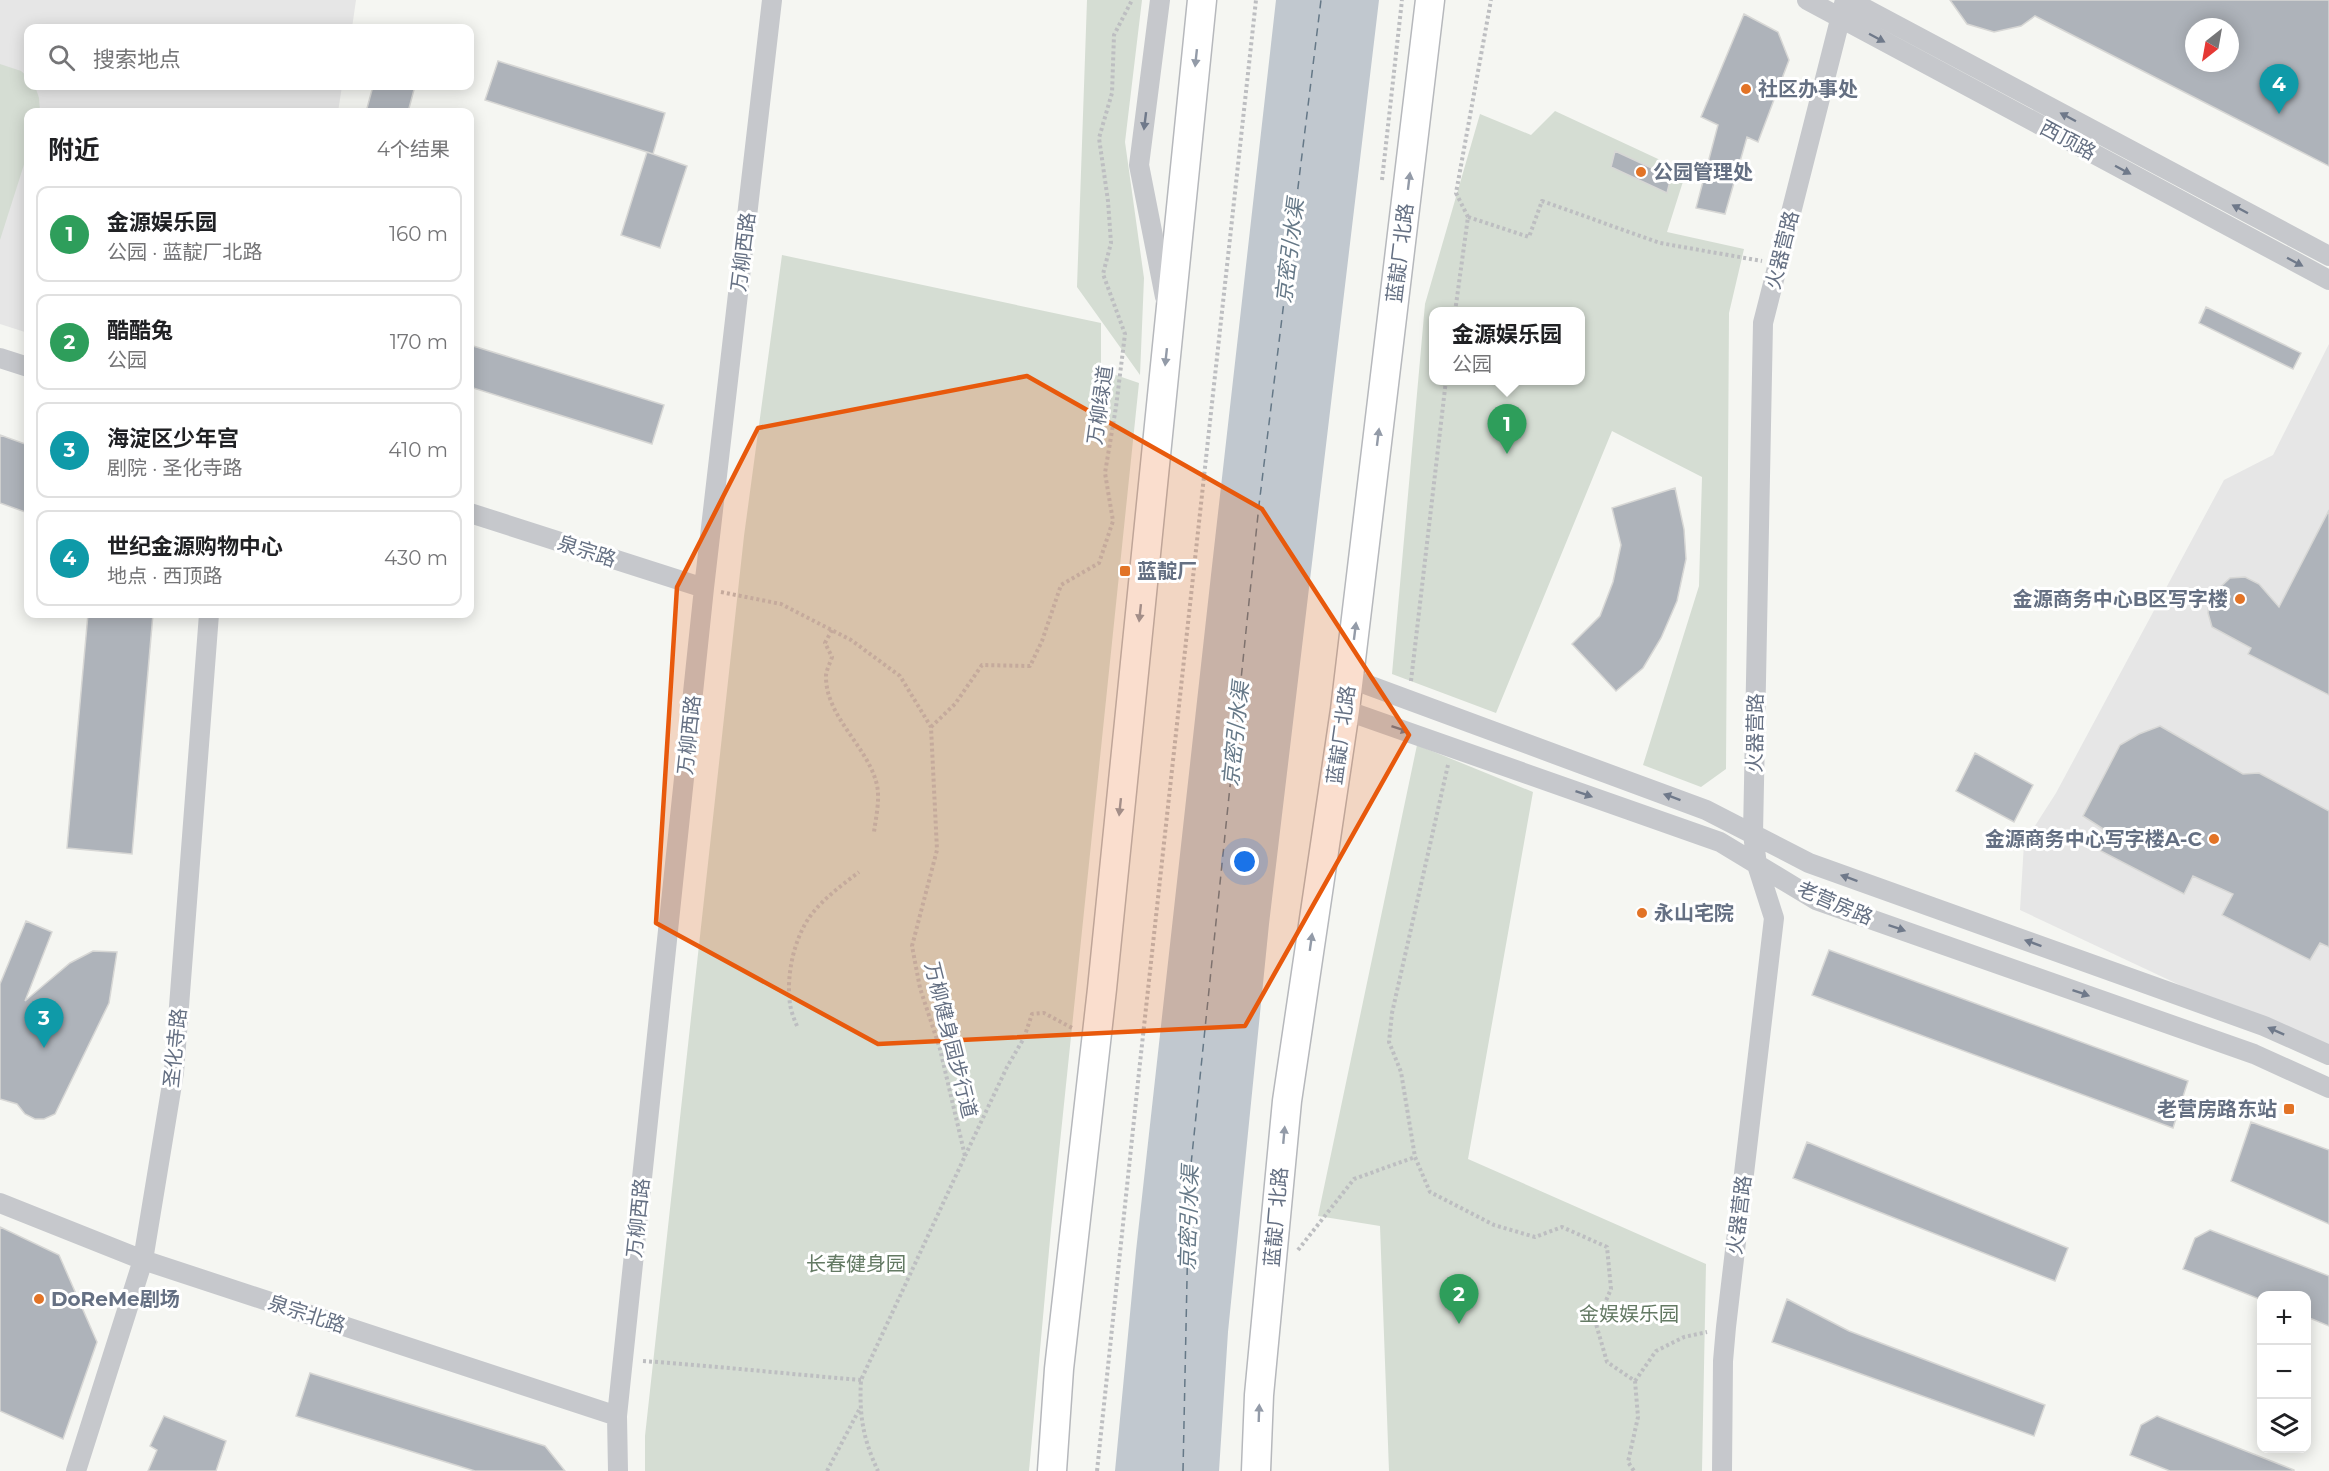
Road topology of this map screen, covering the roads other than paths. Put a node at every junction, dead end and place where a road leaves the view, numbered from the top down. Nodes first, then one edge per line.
1 (772, 0) edge
2 (1160, 0) edge
3 (1202, 0) edge
4 (1430, 0) edge
5 (1807, 0) edge
6 (1845, 6) edge
7 (2329, 256) edge
8 (2329, 280) edge
9 (1169, 321) junction
10 (0, 358) edge
11 (24, 366) edge
12 (474, 514) edge
13 (704, 588) junction
14 (209, 618) edge
15 (1349, 678) junction
16 (1345, 710) junction
17 (1754, 834) junction
18 (1757, 865) junction
19 (2329, 1055) edge
20 (2329, 1088) edge
21 (0, 1203) edge
22 (143, 1260) junction
23 (617, 1416) junction
24 (76, 1471) edge
25 (618, 1471) edge
26 (1052, 1471) edge
27 (1256, 1471) edge
28 (1722, 1471) edge

1 - 13 street, 万柳西路
2 -> 9 street
3 -> 9 highway
15 -> 4 highway, 蓝靛厂北路
5 - 6 street, 西顶路
7 -> 6 street, 西顶路
6 -> 8 street, 西顶路
6 - 17 street, 火器营路
9 -> 26 highway
10 - 11 street
12 - 13 street, 泉宗路
13 - 23 street, 万柳西路
14 - 22 street, 圣化寺路
15 - 16 highway, 蓝靛厂北路
17 -> 15 street, 老营房路
16 -> 18 street, 老营房路
27 -> 16 highway, 蓝靛厂北路
17 - 18 street, 火器营路
19 -> 17 street, 老营房路
18 -> 20 street, 老营房路
18 - 28 street, 火器营路
21 - 22 street, 泉宗北路
22 - 23 street, 泉宗北路
22 - 24 street, 圣化寺路
23 - 25 street, 万柳西路

